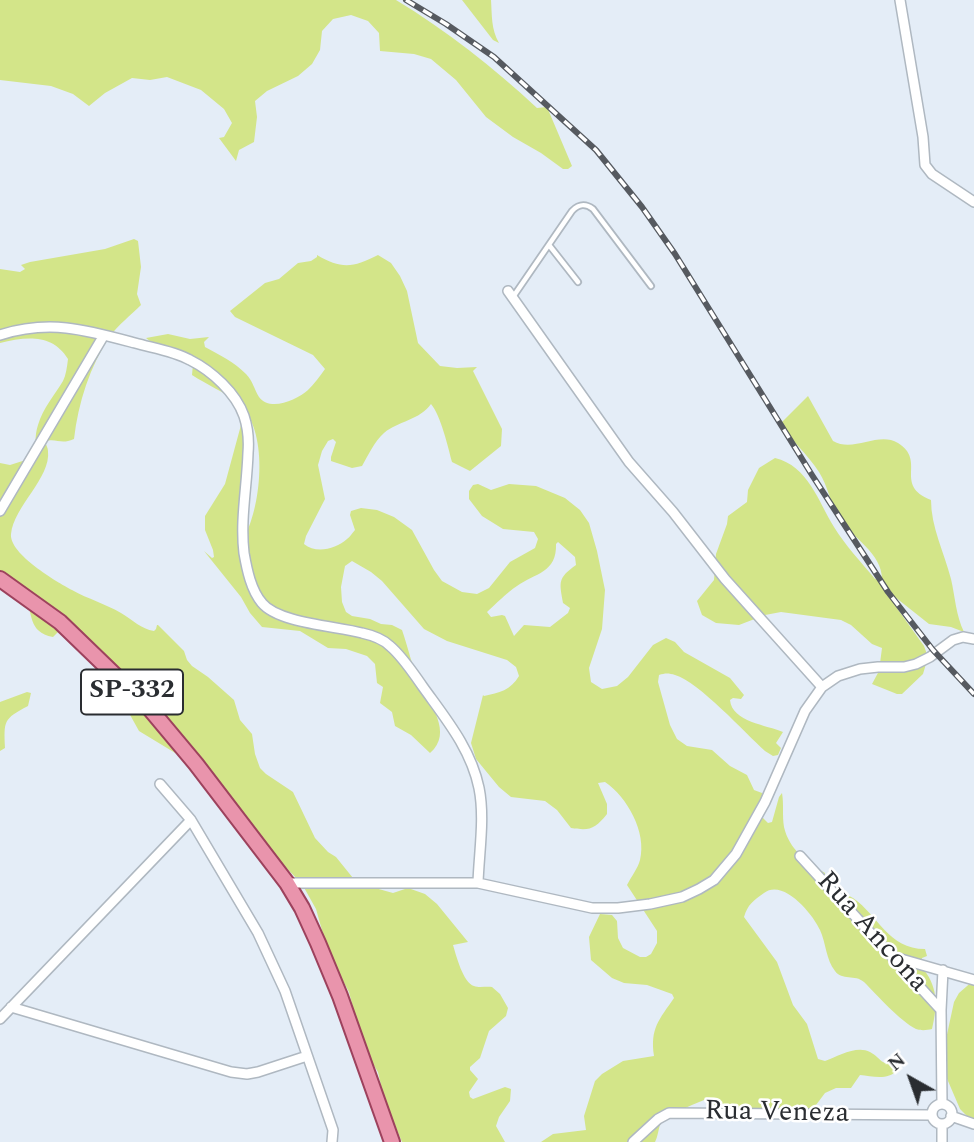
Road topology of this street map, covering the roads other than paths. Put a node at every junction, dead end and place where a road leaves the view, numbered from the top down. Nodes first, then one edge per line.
1 (900, 0) edge
2 (973, 199) edge
3 (549, 245) junction
4 (578, 282) dead end
5 (651, 286) dead end
6 (510, 294) joint
7 (0, 335) edge
8 (104, 335) junction
9 (0, 511) edge
10 (0, 579) edge
11 (974, 639) edge
12 (822, 687) junction
13 (160, 784) dead end
14 (191, 820) junction
15 (800, 856) dead end
16 (287, 883) junction
17 (478, 883) junction
18 (893, 956) junction
19 (943, 970) junction
20 (974, 980) edge
21 (11, 1007) junction
22 (941, 1010) junction
23 (0, 1018) edge
24 (307, 1056) junction
25 (942, 1104) junction
26 (932, 1115) junction
27 (951, 1116) junction
28 (942, 1124) junction
29 (974, 1124) edge
30 (332, 1142) edge
31 (391, 1142) edge
32 (632, 1142) edge
33 (942, 1142) edge

1 - 2 street
3 - 4 lane
3 - 5 lane
3 - 6 lane
6 - 12 street
7 - 8 street
8 - 9 street
8 - 17 street
10 - 16 main road, SP-332
11 - 12 street
12 - 17 street
13 - 14 street
14 - 21 street
14 - 24 street
15 - 18 street, Rua Ancona
16 - 17 street
16 - 31 main road, SP-332
18 - 19 street
18 - 22 street, Rua Ancona
19 - 20 street
19 - 22 street
21 - 23 street
21 - 24 street
22 - 25 street
24 - 30 street
25 - 26 street
25 - 27 street
26 - 28 street
26 - 32 street, Rua Veneza
27 - 28 street
27 - 29 street
28 - 33 street

